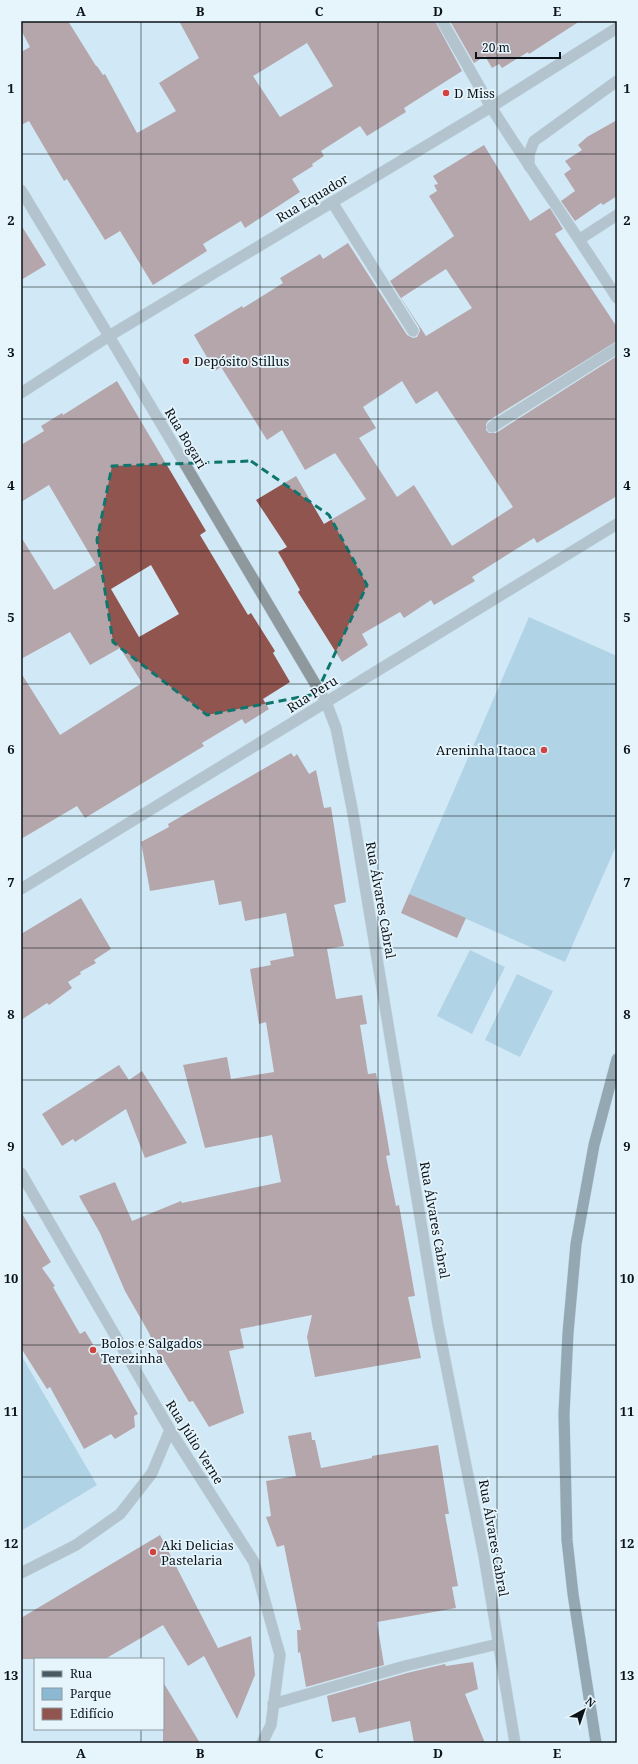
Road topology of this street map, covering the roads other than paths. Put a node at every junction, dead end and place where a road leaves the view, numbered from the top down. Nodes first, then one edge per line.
1 (442, 21) edge
2 (617, 28) edge
3 (617, 81) edge
4 (491, 107) junction
5 (529, 166) junction
6 (21, 190) edge
7 (332, 202) junction
8 (617, 215) edge
9 (580, 239) junction
10 (617, 298) edge
11 (413, 331) dead end
12 (109, 336) junction
13 (617, 348) edge
14 (21, 392) edge
15 (492, 427) dead end
16 (617, 524) edge
17 (326, 702) junction
18 (21, 889) edge
19 (617, 1059) edge
20 (21, 1173) edge
21 (170, 1430) junction
22 (21, 1574) edge
23 (498, 1644) junction
24 (274, 1704) junction
25 (262, 1743) edge
26 (514, 1743) edge
27 (596, 1743) edge

1 - 4 street
2 - 4 street, Rua Equador
3 - 5 street
4 - 5 street
4 - 7 street, Rua Equador
5 - 9 street
6 - 12 street, Rua Bogari
7 - 11 street
7 - 12 street, Rua Equador
8 - 9 street
9 - 10 street
12 - 14 street, Rua Equador
12 - 17 street, Rua Bogari
13 - 15 street
16 - 17 street, Rua Peru
17 - 18 street, Rua Peru
17 - 23 street, Rua Álvares Cabral
19 - 27 main road
20 - 21 street, Rua Júlio Verne
21 - 22 street
21 - 24 street, Rua Júlio Verne
23 - 24 street
23 - 26 street, Rua Álvares Cabral
24 - 25 street, Rua Júlio Verne

